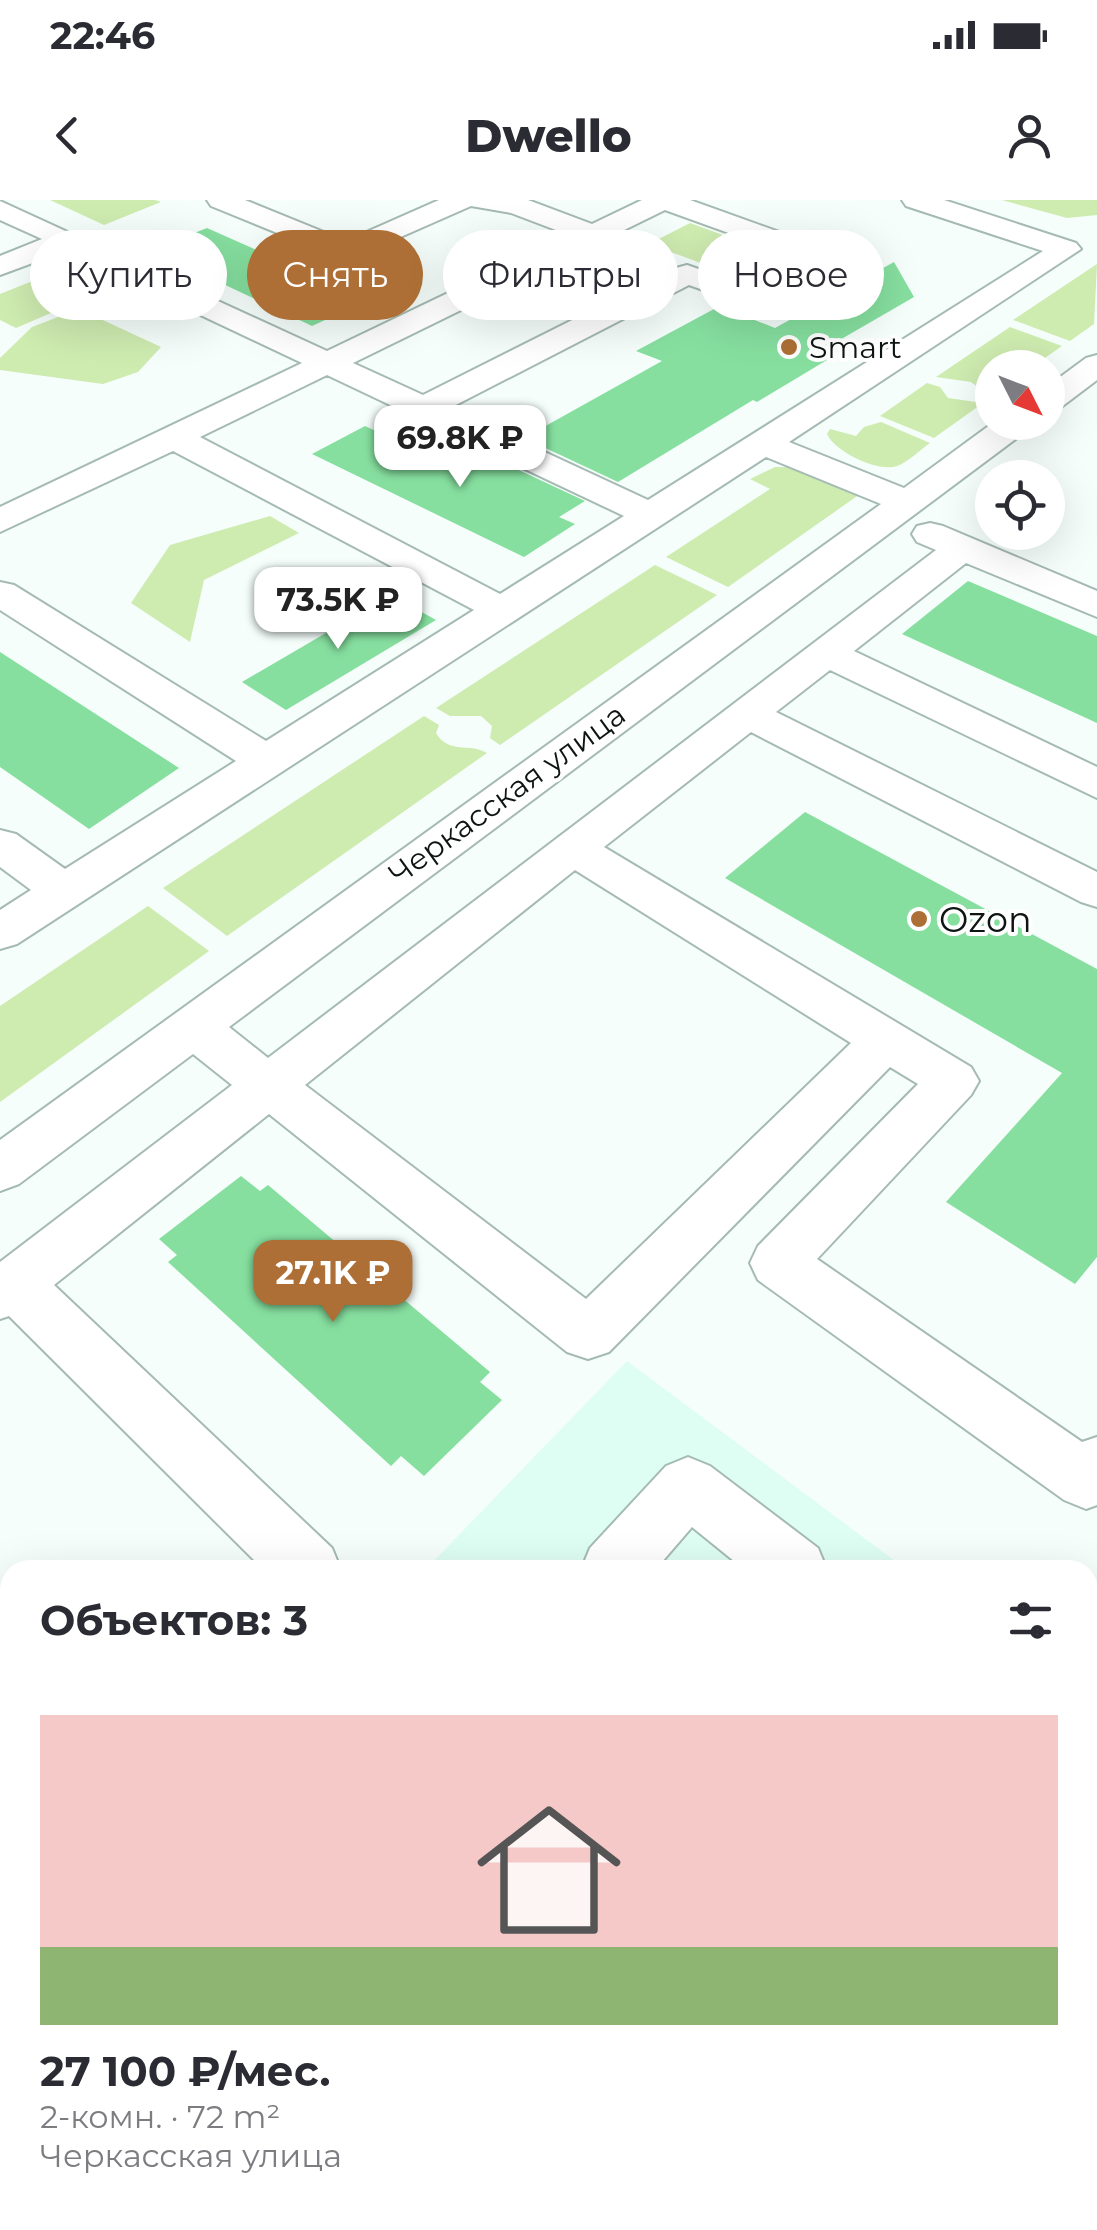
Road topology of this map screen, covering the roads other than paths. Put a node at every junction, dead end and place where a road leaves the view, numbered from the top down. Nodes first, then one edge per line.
1 (221, 200) edge
2 (462, 200) edge
3 (478, 200) edge
4 (916, 200) edge
5 (9, 221) edge
6 (36, 230) edge
7 (583, 230) edge
8 (602, 230) edge
9 (30, 254) edge
10 (0, 266) edge
11 (678, 279) edge
12 (443, 307) edge
13 (227, 316) edge
14 (597, 320) edge
15 (327, 363) junction
16 (1097, 365) edge
17 (1065, 388) edge
18 (424, 408) junction
19 (173, 437) junction
20 (992, 440) edge
21 (763, 443) junction
22 (0, 480) edge
23 (38, 503) junction
24 (897, 509) junction
25 (650, 515) junction
26 (0, 521) edge
27 (962, 548) junction
28 (0, 593) edge
29 (1097, 605) edge
30 (502, 610) junction
31 (827, 653) junction
32 (689, 660) junction
33 (757, 708) junction
34 (266, 761) junction
35 (1097, 784) edge
36 (0, 844) edge
37 (573, 848) junction
38 (64, 891) junction
39 (1097, 891) edge
40 (0, 932) edge
41 (192, 1026) junction
42 (886, 1040) junction
43 (268, 1086) junction
44 (0, 1170) edge
45 (709, 1214) junction
46 (778, 1263) junction
47 (7, 1290) edge
48 (1097, 1465) edge
49 (299, 1560) edge
50 (621, 1560) edge
51 (782, 1560) edge

1 - 2 street
3 - 7 street
4 - 21 street
5 - 6 street
8 - 11 street
9 - 10 street
12 - 15 street
13 - 15 street
14 - 18 street
15 - 18 street
15 - 19 street
16 - 17 street
18 - 25 street
19 - 23 street
19 - 30 street
20 - 24 street, Черкасская улица
21 - 24 street
21 - 25 street
22 - 23 street
23 - 26 street
24 - 27 street
24 - 32 street, Черкасская улица
25 - 30 street
27 - 29 street
27 - 31 street
28 - 34 street
30 - 34 street
31 - 33 street
31 - 35 street
32 - 33 street
32 - 41 street, Черкасская улица
33 - 37 street
33 - 39 street
34 - 38 street
36 - 38 street
37 - 42 street
37 - 43 street
38 - 40 street
41 - 43 street
41 - 44 street, Черкасская улица
42 - 45 street
42 - 46 street
43 - 45 street
43 - 47 street
45 - 46 street
46 - 48 street
47 - 49 street
50 - 51 street

